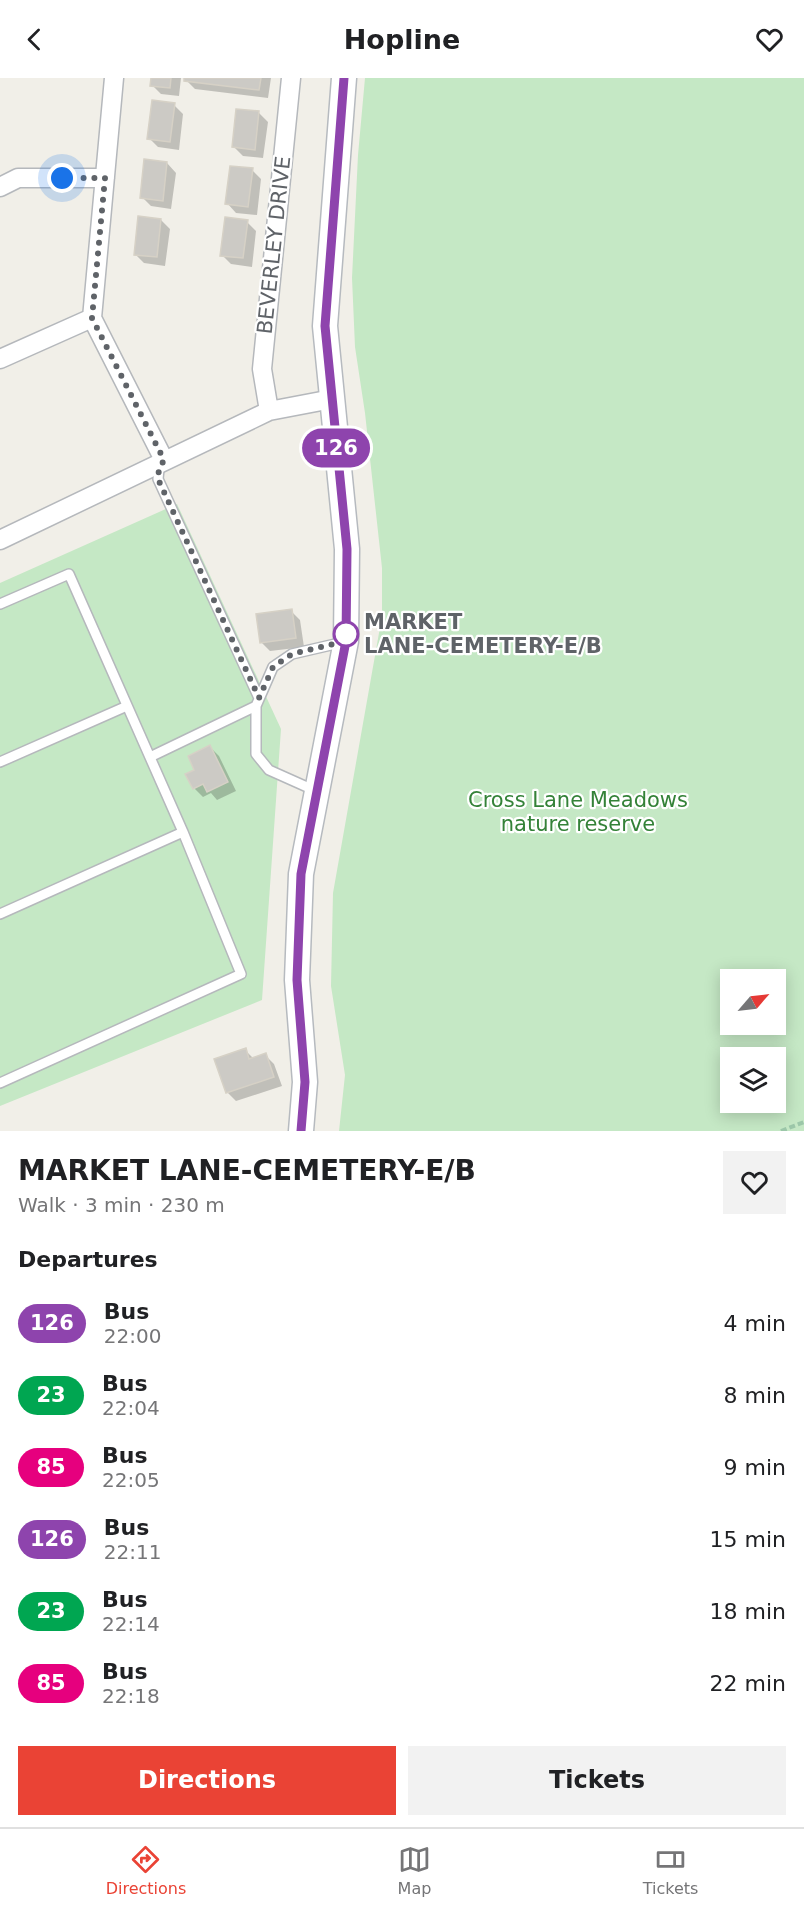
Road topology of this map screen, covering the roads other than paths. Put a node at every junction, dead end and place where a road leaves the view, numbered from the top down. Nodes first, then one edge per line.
1 (114, 78) edge
2 (291, 78) edge
3 (344, 78) edge
4 (105, 178) junction
5 (0, 187) edge
6 (92, 318) junction
7 (0, 359) edge
8 (332, 399) junction
9 (268, 411) junction
10 (164, 460) junction
11 (0, 540) edge
12 (0, 604) edge
13 (346, 641) junction
14 (258, 702) junction
15 (128, 706) junction
16 (150, 757) junction
17 (0, 762) edge
18 (318, 792) junction
19 (183, 832) junction
20 (0, 914) edge
21 (0, 1083) edge
22 (301, 1131) edge

1 - 4 street
2 - 9 street, BEVERLEY DRIVE
3 - 8 street
4 - 5 street
4 - 6 street
6 - 7 street
6 - 10 street
8 - 9 street
8 - 13 street
9 - 10 street
10 - 11 street
10 - 14 lane
12 - 15 lane
13 - 14 lane
13 - 18 street
14 - 16 lane
14 - 18 lane
15 - 16 lane
15 - 17 lane
16 - 19 lane
18 - 22 street
19 - 20 lane
19 - 21 lane

